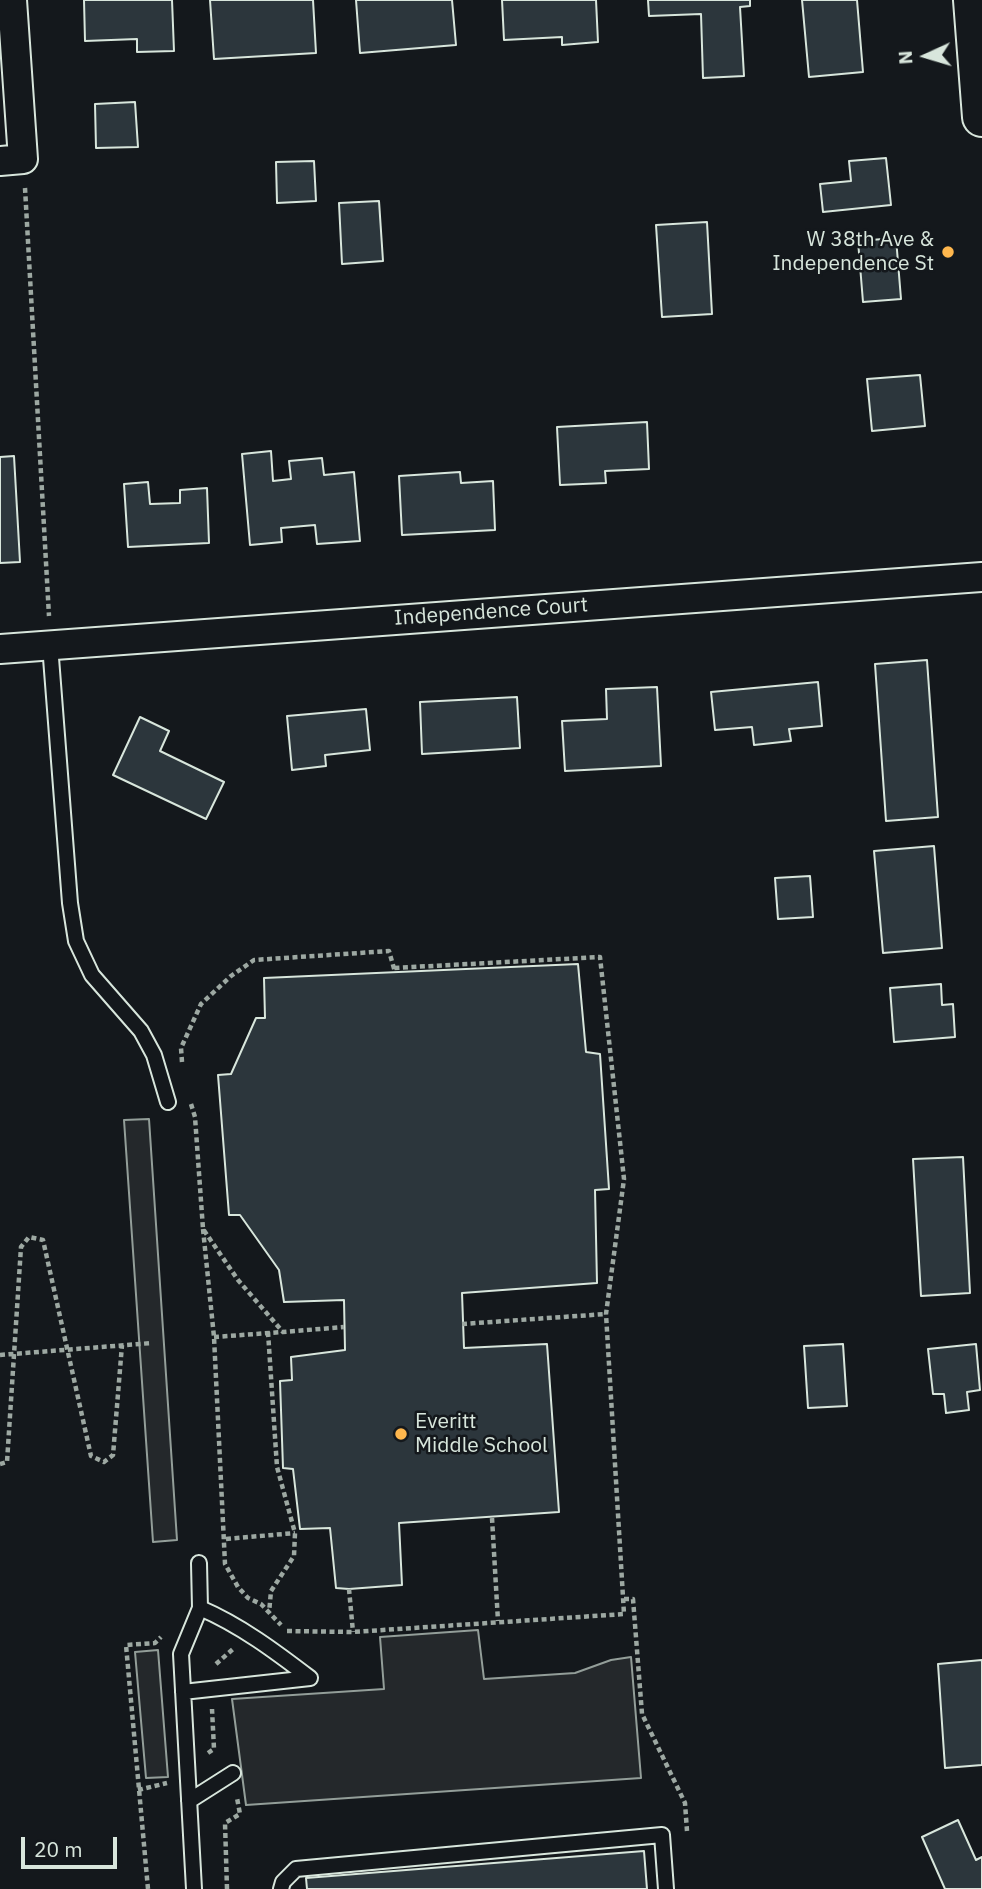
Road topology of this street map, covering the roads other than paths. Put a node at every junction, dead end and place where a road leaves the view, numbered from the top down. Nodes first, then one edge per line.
1 (12, 0) edge
2 (973, 0) edge
3 (982, 117) edge
4 (12, 160) edge
5 (982, 577) edge
6 (50, 645) junction
7 (0, 649) edge
8 (168, 1102) dead end
9 (199, 1563) dead end
10 (200, 1608) junction
11 (183, 1692) junction
12 (233, 1773) road end
13 (189, 1801) junction
14 (194, 1889) edge
15 (281, 1889) edge
16 (666, 1889) edge

1 - 4 street
2 - 3 main road
5 - 6 street, Independence Court
6 - 7 street, Independence Court
6 - 8 lane
9 - 10 lane
10 - 11 lane
10 - 11 lane
11 - 13 lane
12 - 13 lane
13 - 14 lane
15 - 16 lane

